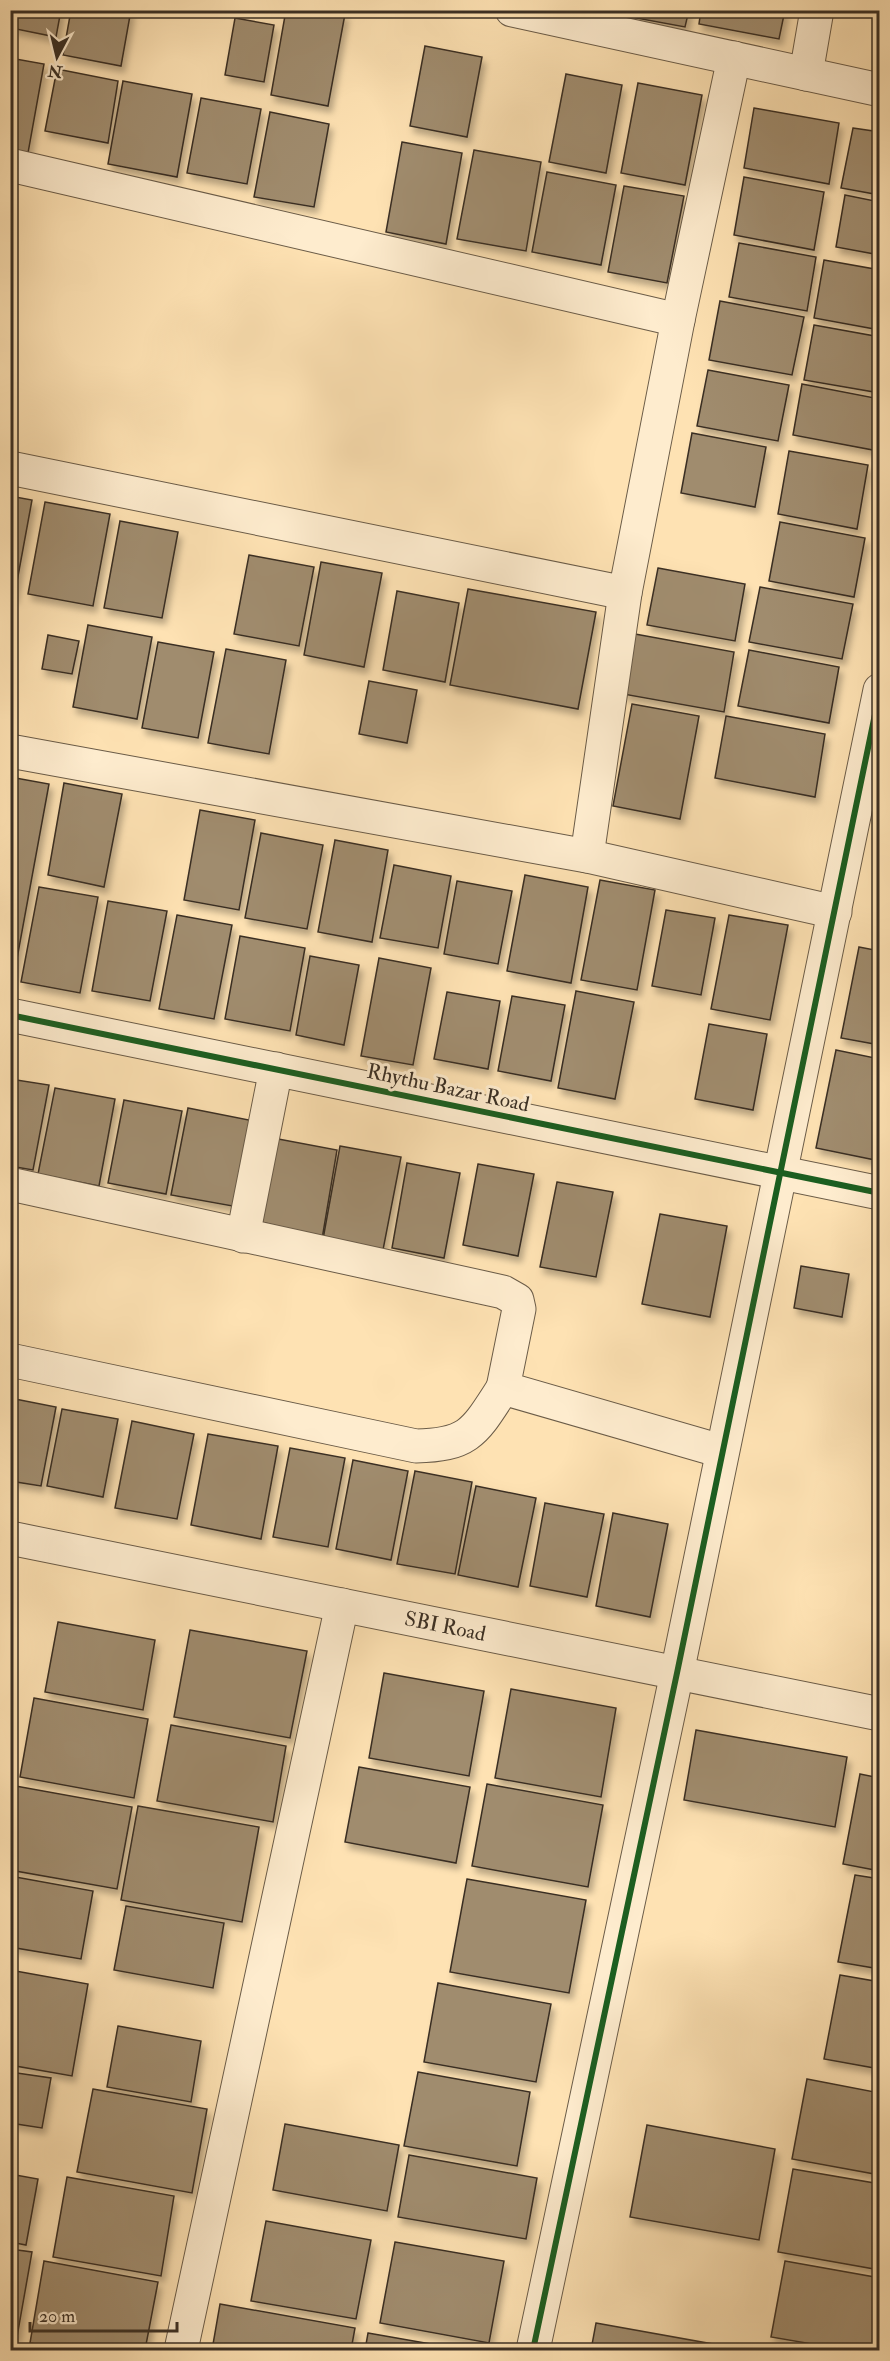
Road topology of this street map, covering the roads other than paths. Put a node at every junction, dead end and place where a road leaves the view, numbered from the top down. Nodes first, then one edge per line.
1 (512, 10) edge
2 (817, 10) edge
3 (579, 18) edge
4 (734, 58) junction
5 (806, 74) junction
6 (879, 90) edge
7 (10, 165) edge
8 (678, 320) junction
9 (10, 468) edge
10 (626, 593) junction
11 (879, 690) edge
12 (10, 751) edge
13 (587, 856) junction
14 (835, 912) junction
15 (10, 1014) edge
16 (276, 1069) junction
17 (780, 1173) junction
18 (10, 1184) edge
19 (879, 1193) edge
20 (243, 1236) junction
21 (10, 1360) edge
22 (503, 1388) junction
23 (721, 1451) junction
24 (12, 1547) edge
25 (342, 1605) junction
26 (677, 1672) junction
27 (879, 1714) edge
28 (181, 2350) edge
29 (533, 2350) edge

1 - 3 street
2 - 5 street
3 - 4 street
4 - 5 street
4 - 8 street
5 - 6 street
7 - 8 street
8 - 10 street
9 - 10 street
10 - 13 street
11 - 14 street
12 - 13 street
13 - 14 street
14 - 17 street
15 - 16 street, Rhythu Bazar Road
16 - 17 street, Rhythu Bazar Road
16 - 20 street
17 - 19 street, Rhythu Bazar Road
17 - 23 street
18 - 20 street
20 - 22 street
21 - 22 street
22 - 23 street
23 - 26 street
24 - 25 street, SBI Road
25 - 26 street, SBI Road
25 - 28 street
26 - 27 street, SBI Road
26 - 29 street

